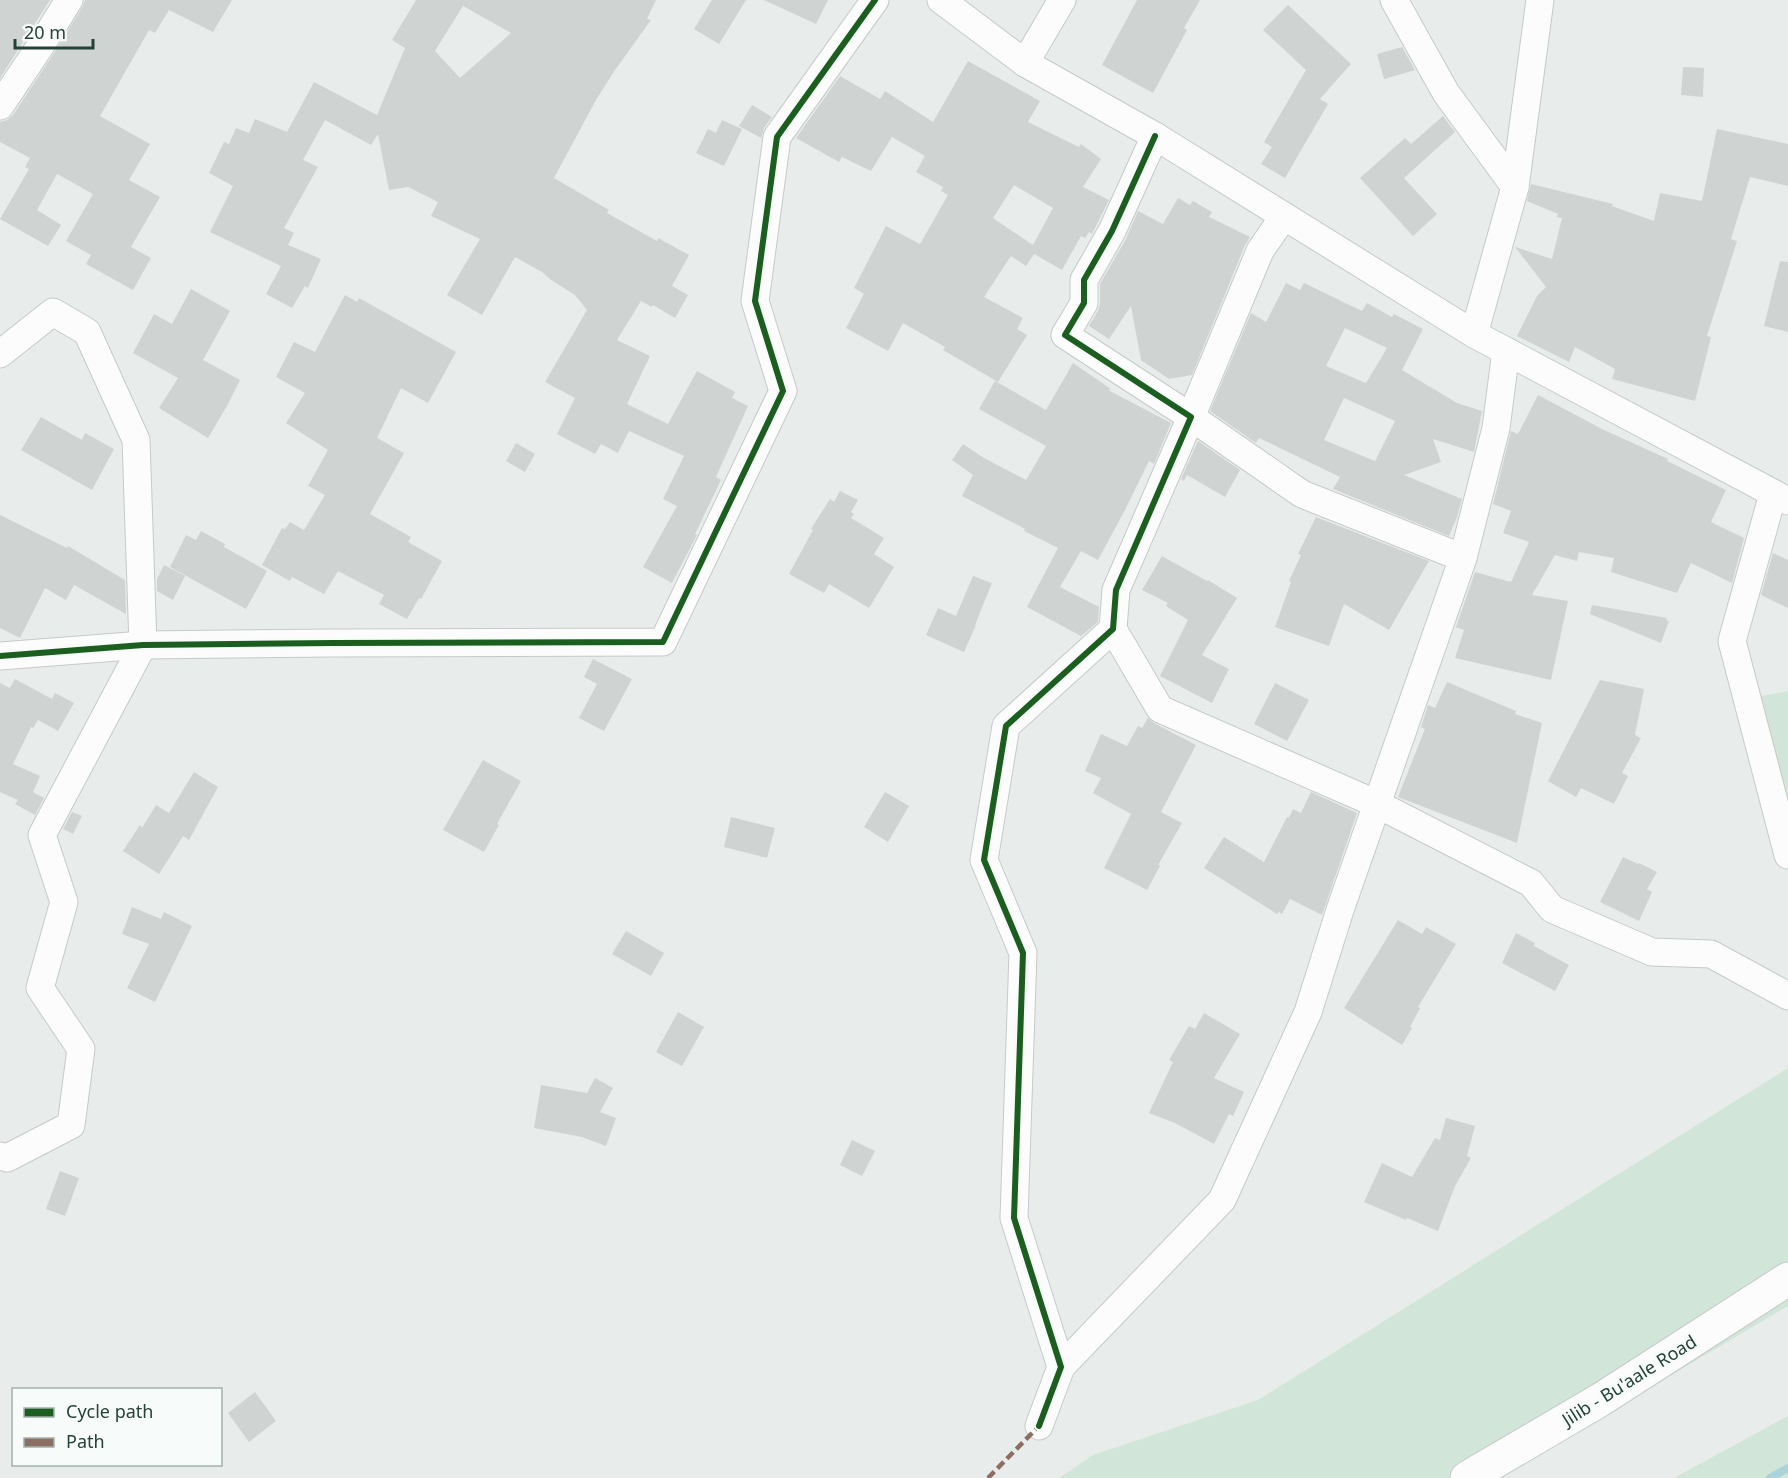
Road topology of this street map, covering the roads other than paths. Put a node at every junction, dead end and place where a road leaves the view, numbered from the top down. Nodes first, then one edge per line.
1 (69, 0) edge
2 (875, 0) edge
3 (941, 0) edge
4 (1062, 0) edge
5 (1394, 0) edge
6 (1540, 0) edge
7 (1025, 63) junction
8 (0, 105) edge
9 (1155, 136) junction
10 (1515, 187) junction
11 (1284, 216) junction
12 (1474, 334) junction
13 (1506, 351) junction
14 (0, 354) edge
15 (1191, 417) junction
16 (1781, 498) edge
17 (1463, 558) junction
18 (1113, 629) junction
19 (143, 645) junction
20 (0, 657) edge
21 (1377, 804) junction
22 (1788, 855) edge
23 (1788, 996) edge
24 (0, 1156) edge
25 (1788, 1280) edge
26 (1061, 1367) junction
27 (1039, 1426) dead end
28 (1467, 1478) edge

1 - 8 street
2 - 19 street
3 - 7 street
4 - 7 street
5 - 10 street
6 - 10 street
7 - 9 street
9 - 11 street
9 - 15 street
10 - 12 street
11 - 12 street
11 - 15 street
12 - 13 street
13 - 16 street
13 - 17 street
14 - 19 street
15 - 17 street
15 - 18 street
16 - 22 street
17 - 21 street
18 - 21 street
18 - 26 street
19 - 20 street
19 - 24 street
21 - 23 street
21 - 26 street
25 - 28 main road, Jilib - Bu'aale Road
26 - 27 street

